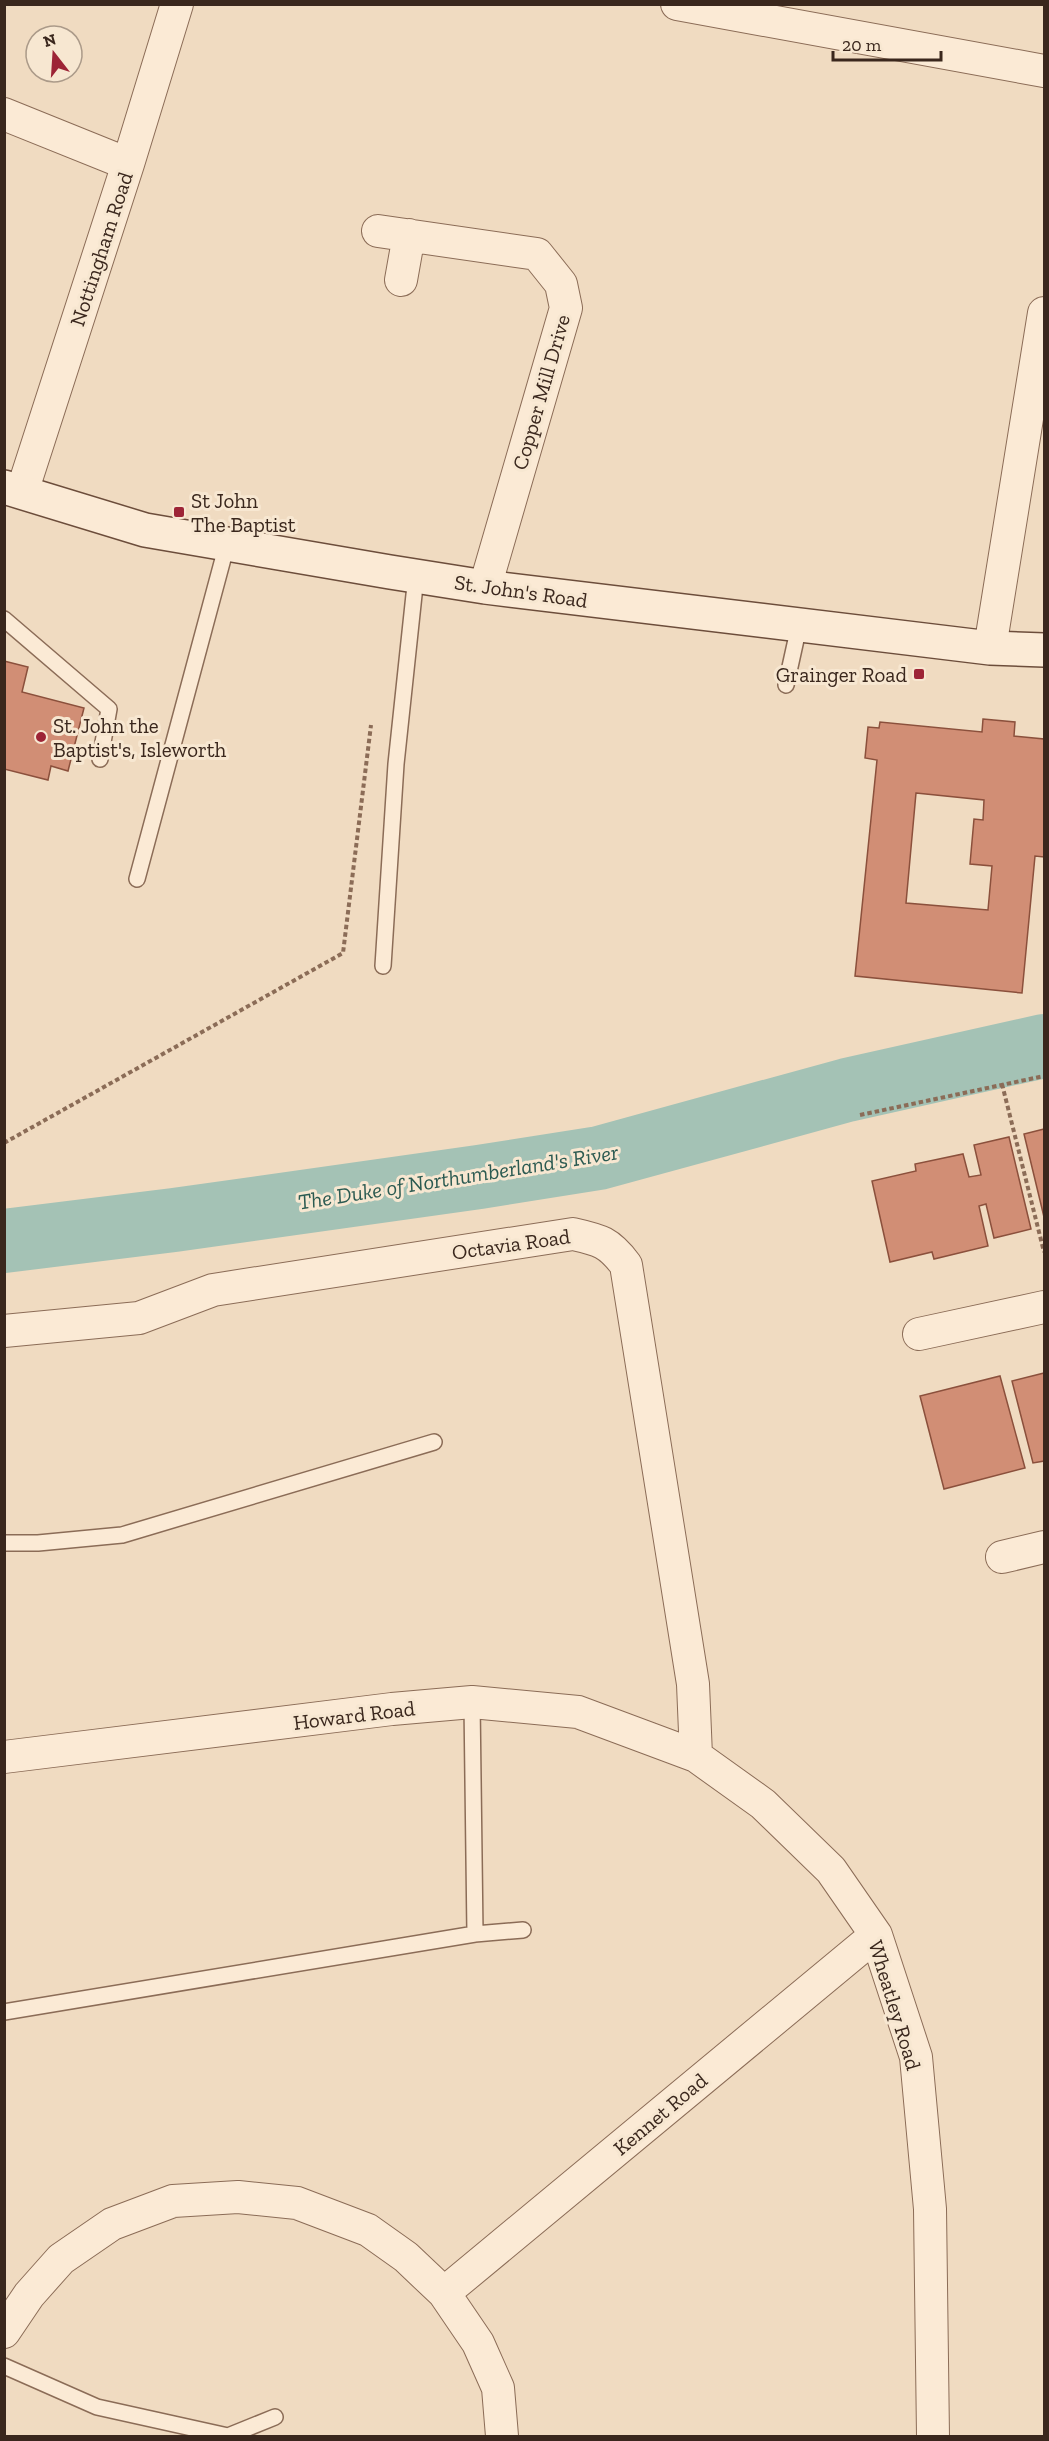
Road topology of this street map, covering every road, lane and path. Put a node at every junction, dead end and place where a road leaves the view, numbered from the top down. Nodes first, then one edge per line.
1 (177, 4) edge
2 (677, 4) edge
3 (1044, 71) edge
4 (4, 114) edge
5 (128, 164) junction
6 (378, 231) dead end
7 (409, 235) junction
8 (401, 280) dead end
9 (1044, 313) edge
10 (9, 491) edge
11 (227, 544) junction
12 (416, 576) junction
13 (485, 587) junction
14 (4, 619) edge
15 (799, 626) junction
16 (990, 648) junction
17 (1044, 650) edge
18 (786, 686) dead end
19 (372, 719) dead end
20 (100, 759) dead end
21 (137, 879) dead end
22 (383, 966) dead end
23 (1044, 1076) edge
24 (1002, 1084) junction
25 (860, 1115) dead end
26 (4, 1143) edge
27 (1044, 1252) edge
28 (1044, 1307) edge
29 (4, 1331) edge
30 (919, 1334) dead end
31 (434, 1442) dead end
32 (4, 1543) edge
33 (1044, 1546) edge
34 (1002, 1557) dead end
35 (472, 1702) junction
36 (696, 1756) junction
37 (4, 1757) edge
38 (523, 1930) dead end
39 (475, 1934) junction
40 (876, 1935) junction
41 (4, 2012) edge
42 (444, 2293) junction
43 (4, 2332) edge
44 (4, 2366) edge
45 (274, 2417) dead end
46 (228, 2436) edge
47 (502, 2436) edge
48 (933, 2436) edge

1 - 5 street, Nottingham Road
2 - 3 street
4 - 5 street
5 - 10 street, Nottingham Road
6 - 7 street, Copper Mill Drive
7 - 8 street
7 - 13 street, Copper Mill Drive
9 - 16 street
10 - 11 main road, St. John's Road
11 - 12 main road, St. John's Road
11 - 21 lane
12 - 13 main road, St. John's Road
12 - 22 lane
13 - 15 main road, St. John's Road
14 - 20 lane
15 - 16 main road, St. John's Road
15 - 18 lane
16 - 17 main road, St. John's Road
19 - 26 path
23 - 24 path
24 - 25 path
24 - 27 path
28 - 30 street
29 - 36 street, Octavia Road
31 - 32 lane
33 - 34 street
35 - 36 street, Howard Road
35 - 37 street, Howard Road
35 - 39 lane
36 - 40 street, Wheatley Road
38 - 39 lane
39 - 41 lane
40 - 42 street, Kennet Road
40 - 48 street, Wheatley Road
42 - 43 street
42 - 47 street
44 - 46 lane
45 - 46 lane

